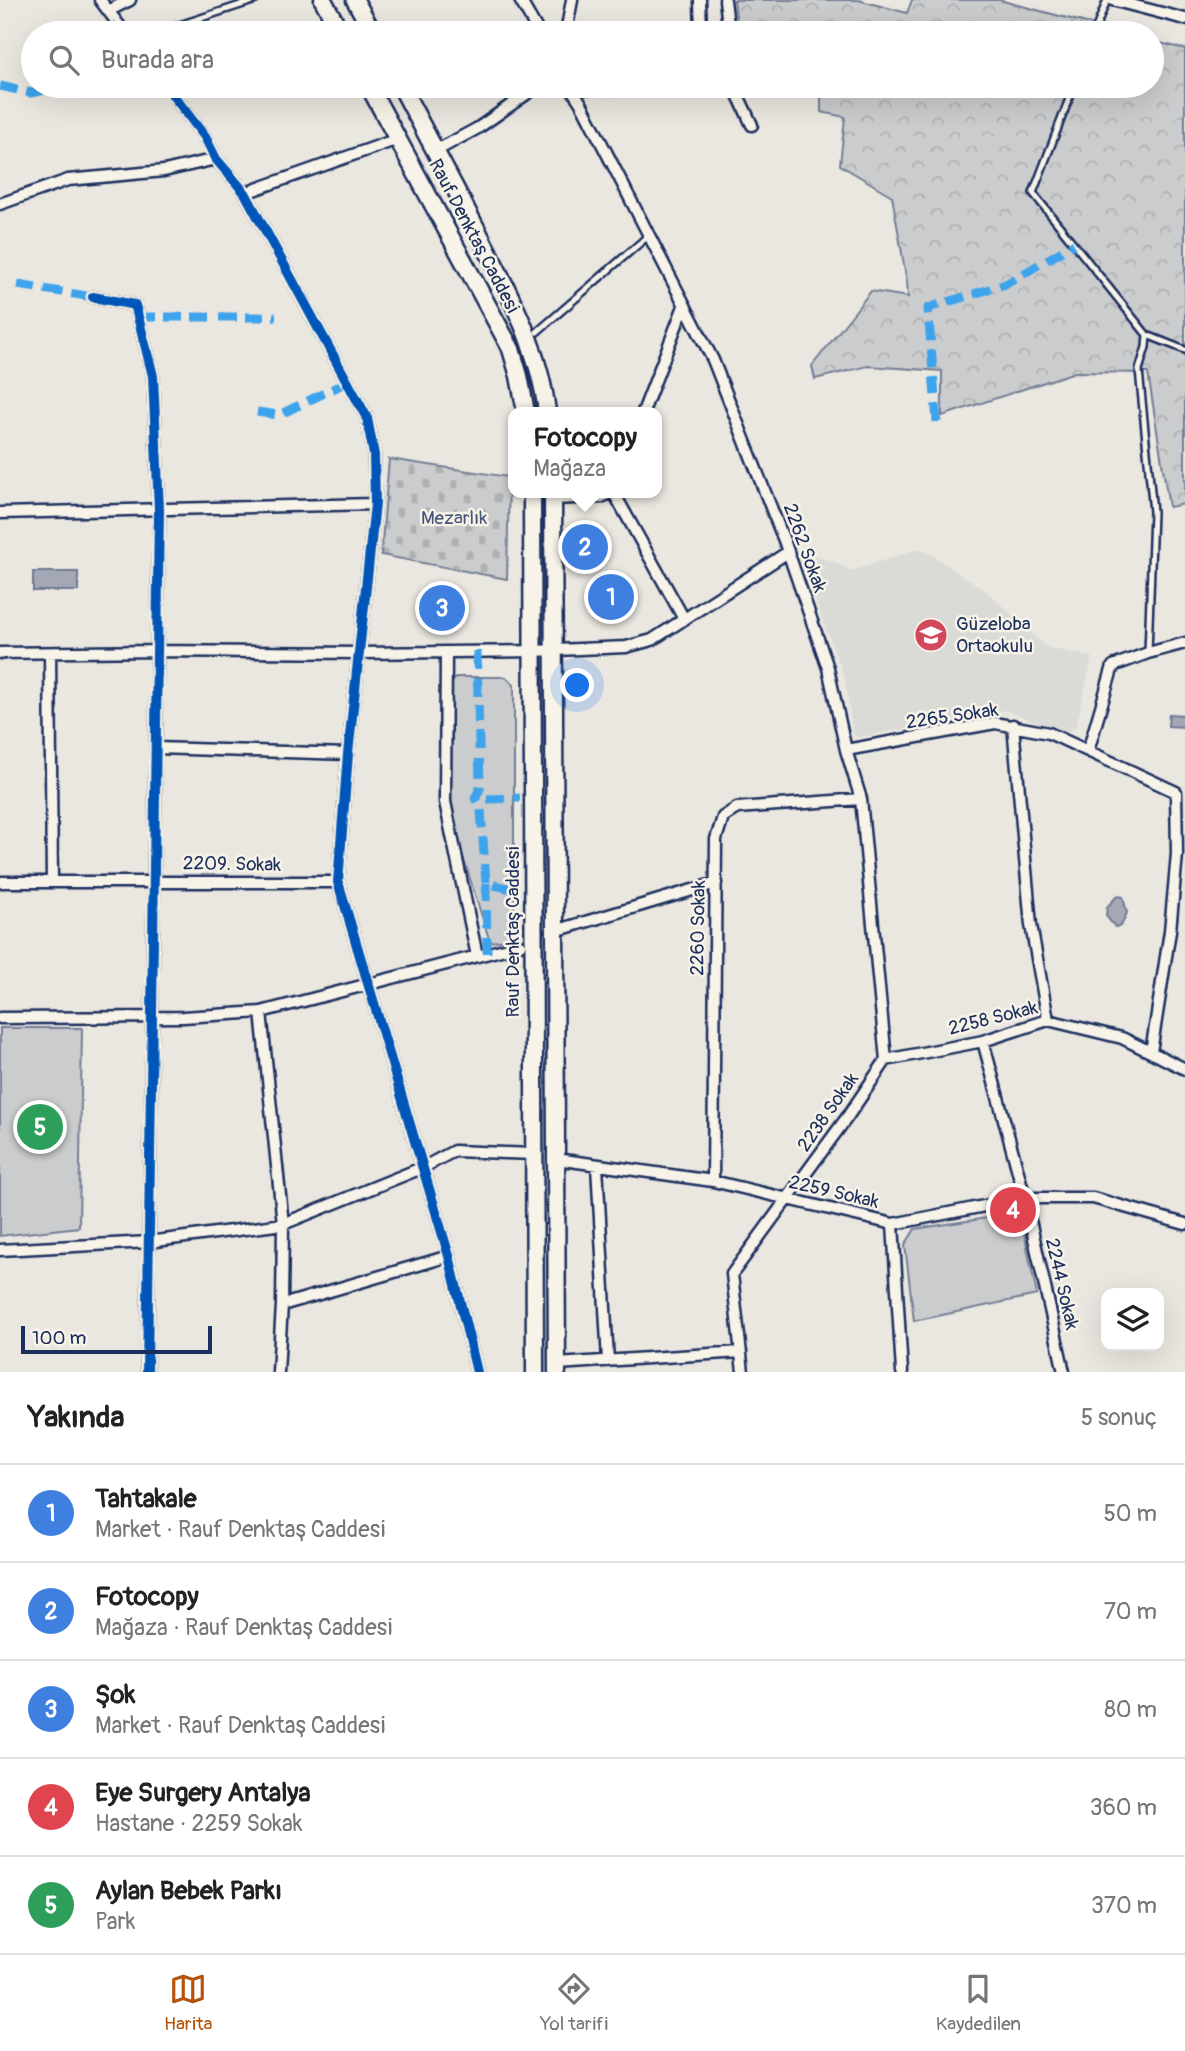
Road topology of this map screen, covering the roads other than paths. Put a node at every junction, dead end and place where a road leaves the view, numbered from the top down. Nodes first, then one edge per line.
1 (100, 0) edge
2 (130, 0) edge
3 (256, 0) edge
4 (323, 0) edge
5 (355, 0) edge
6 (520, 0) edge
7 (572, 0) edge
8 (699, 0) edge
9 (725, 0) edge
10 (1109, 0) edge
11 (108, 11) junction
12 (1185, 19) edge
13 (116, 21) edge
14 (192, 21) edge
15 (334, 21) edge
16 (366, 21) edge
17 (532, 21) edge
18 (568, 21) edge
19 (700, 21) edge
20 (728, 21) edge
21 (1099, 21) edge
22 (175, 98) edge
23 (376, 98) edge
24 (407, 98) edge
25 (521, 98) edge
26 (578, 98) edge
27 (739, 98) edge
28 (1069, 98) edge
29 (752, 125) dead end
30 (398, 139) junction
31 (433, 146) junction
32 (215, 159) junction
33 (245, 192) junction
34 (0, 204) edge
35 (648, 236) junction
36 (93, 297) dead end
37 (684, 306) junction
38 (537, 332) dead end
39 (1147, 335) junction
40 (1185, 350) edge
41 (525, 407) edge
42 (546, 407) edge
43 (645, 407) edge
44 (532, 498) edge
45 (553, 498) edge
46 (615, 498) edge
47 (375, 504) junction
48 (159, 509) junction
49 (0, 513) edge
50 (788, 552) junction
51 (684, 619) junction
52 (1185, 643) edge
53 (554, 650) junction
54 (157, 651) junction
55 (533, 651) junction
56 (446, 652) junction
57 (0, 653) edge
58 (50, 653) junction
59 (359, 653) junction
60 (1148, 653) junction
61 (1013, 725) junction
62 (156, 748) junction
63 (846, 750) junction
64 (1088, 751) junction
65 (348, 754) junction
66 (1180, 792) edge
67 (861, 799) junction
68 (1181, 854) edge
69 (52, 881) junction
70 (154, 881) junction
71 (0, 882) edge
72 (338, 883) junction
73 (716, 883) junction
74 (555, 931) junction
75 (520, 945) dead end
76 (477, 956) junction
77 (367, 985) junction
78 (261, 1012) junction
79 (152, 1017) junction
80 (0, 1018) edge
81 (1048, 1020) junction
82 (983, 1041) junction
83 (1151, 1052) junction
84 (886, 1060) junction
85 (1185, 1069) edge
86 (534, 1154) junction
87 (556, 1159) junction
88 (597, 1166) junction
89 (424, 1167) junction
90 (713, 1181) junction
91 (1025, 1198) junction
92 (787, 1199) junction
93 (283, 1224) junction
94 (893, 1224) junction
95 (1185, 1224) edge
96 (149, 1242) junction
97 (0, 1250) edge
98 (449, 1256) junction
99 (282, 1305) junction
100 (741, 1352) junction
101 (607, 1361) junction
102 (557, 1368) edge
103 (147, 1372) edge
104 (278, 1372) edge
105 (477, 1372) edge
106 (535, 1372) edge
107 (743, 1372) edge
108 (902, 1372) edge
109 (1064, 1372) edge

1 - 11 street
2 - 11 street
3 - 14 lane
4 - 15 main road
5 - 16 main road
6 - 17 street
7 - 18 street
8 - 19 street
9 - 20 street
10 - 12 street
10 - 21 lane
11 - 13 street
22 - 32 street
23 - 30 main road, Rauf Denktaş Caddesi
24 - 31 main road, Rauf Denktaş Caddesi
25 - 31 street
26 - 35 street, 2262 Sokak
27 - 29 street
28 - 39 lane
30 - 33 street
30 - 41 main road, Rauf Denktaş Caddesi
31 - 42 main road, Rauf Denktaş Caddesi
32 - 33 street
32 - 34 street
33 - 47 street
35 - 37 street, 2262 Sokak
35 - 38 lane
36 - 48 street
37 - 43 street
37 - 50 street, 2262 Sokak
39 - 40 lane
39 - 60 lane
44 - 55 main road, Rauf Denktaş Caddesi
45 - 53 main road
46 - 51 street
47 - 48 street
47 - 59 street
48 - 49 street
48 - 54 street
50 - 51 street
50 - 63 street, 2262 Sokak
51 - 53 street
52 - 60 street
53 - 55 street
53 - 74 main road
54 - 58 street
54 - 59 street
54 - 62 street
55 - 56 street
55 - 86 main road, Rauf Denktaş Caddesi
56 - 59 street
56 - 76 street
57 - 58 street
58 - 69 street
59 - 65 street
60 - 64 street
61 - 63 street, 2265 Sokak
61 - 64 street, 2265 Sokak
61 - 81 street
62 - 65 street
62 - 70 street
63 - 67 street, 2262 Sokak
64 - 66 street, 2265 Sokak
65 - 72 street
66 - 68 street
67 - 73 street, 2260 Sokak
67 - 84 street, 2262 Sokak
68 - 83 street
69 - 70 street, 2209. Sokak
69 - 71 street, 2209. Sokak
70 - 72 street, 2209. Sokak
70 - 79 street
72 - 77 street
73 - 74 street
73 - 90 street, 2260 Sokak
74 - 87 main road
75 - 76 street
76 - 77 street
77 - 78 street
77 - 89 street
78 - 79 street
78 - 93 street
79 - 80 street
79 - 96 street
81 - 82 street, 2258 Sokak
81 - 83 street, 2258 Sokak
82 - 84 street, 2258 Sokak
82 - 91 street, 2244 Sokak
83 - 85 street, 2258 Sokak
84 - 92 street, 2238 Sokak
86 - 89 street
86 - 106 main road, Rauf Denktaş Caddesi
87 - 88 street, 2259 Sokak
87 - 102 main road
88 - 90 street, 2259 Sokak
88 - 101 street
89 - 93 street
89 - 98 street
90 - 92 street, 2259 Sokak
91 - 94 street, 2259 Sokak
91 - 95 street, 2259 Sokak
91 - 109 street, 2244 Sokak
92 - 94 street, 2259 Sokak
92 - 100 street, 2238 Sokak
93 - 96 street
93 - 99 street
94 - 108 street
96 - 97 street
96 - 103 street
98 - 99 street
98 - 105 street
99 - 104 street
100 - 101 street
100 - 107 street, 2238 Sokak
101 - 102 street

